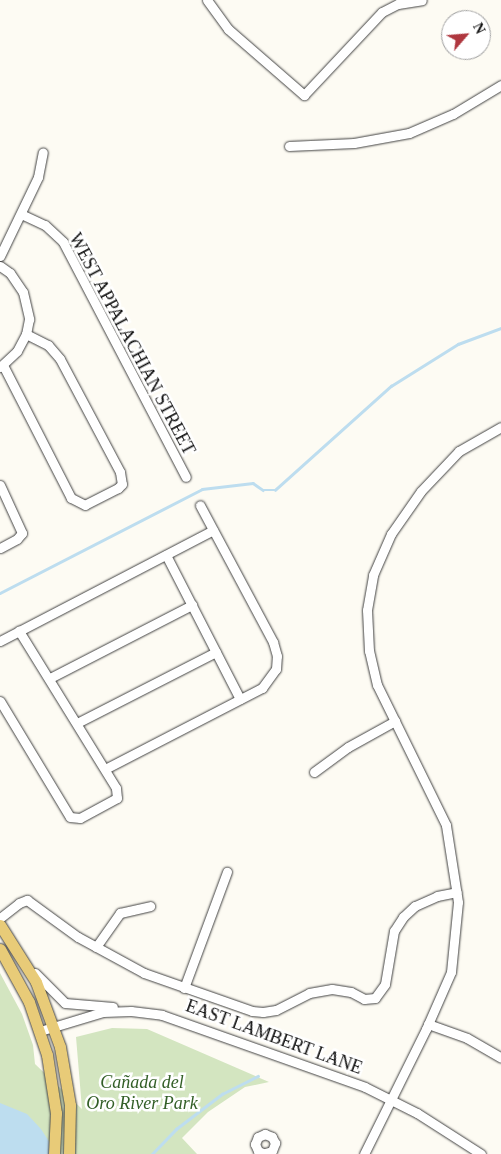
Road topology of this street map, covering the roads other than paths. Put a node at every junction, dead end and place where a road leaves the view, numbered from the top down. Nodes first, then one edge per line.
1 (208, 0) edge
2 (422, 0) edge
3 (501, 85) edge
4 (289, 146) dead end
5 (43, 152) dead end
6 (21, 214) junction
7 (0, 256) edge
8 (0, 266) edge
9 (26, 334) junction
10 (2, 366) edge
11 (501, 427) edge
12 (186, 477) dead end
13 (0, 485) edge
14 (200, 505) dead end
15 (213, 530) junction
16 (0, 548) edge
17 (166, 555) junction
18 (192, 605) junction
19 (19, 631) junction
20 (0, 641) edge
21 (216, 652) junction
22 (50, 678) junction
23 (240, 699) junction
24 (0, 701) edge
25 (395, 721) junction
26 (77, 723) junction
27 (105, 770) junction
28 (314, 772) dead end
29 (227, 872) dead end
30 (457, 892) junction
31 (150, 906) dead end
32 (0, 918) edge
33 (0, 925) edge
34 (96, 947) junction
35 (0, 949) edge
36 (19, 952) junction
37 (184, 988) junction
38 (131, 1011) junction
39 (428, 1024) junction
40 (54, 1026) junction
41 (42, 1035) junction
42 (501, 1058) edge
43 (392, 1099) junction
44 (54, 1154) edge
45 (69, 1154) edge
46 (364, 1154) edge
47 (481, 1154) edge

1 - 2 street
3 - 4 street
5 - 6 street
6 - 7 street
6 - 12 street, WEST APPALACHIAN STREET
8 - 9 street
9 - 10 street
9 - 10 street
11 - 25 street
13 - 16 street
14 - 15 street
15 - 17 street
15 - 23 street
17 - 18 street
17 - 19 street
18 - 21 street
18 - 22 street
19 - 20 street
19 - 22 street
21 - 23 street
21 - 26 street
22 - 26 street
23 - 27 street
24 - 27 street
25 - 28 street
25 - 30 street
26 - 27 street
29 - 37 street
30 - 37 street
30 - 39 street
31 - 34 street
32 - 34 street
33 - 36 main road
34 - 37 street
35 - 41 main road
36 - 38 street
36 - 40 main road
38 - 40 street, EAST LAMBERT LANE
38 - 43 street, EAST LAMBERT LANE
39 - 42 street
39 - 43 street
40 - 41 street, EAST LAMBERT LANE
40 - 45 main road
41 - 44 main road
43 - 46 street
43 - 47 street, EAST LAMBERT LANE

